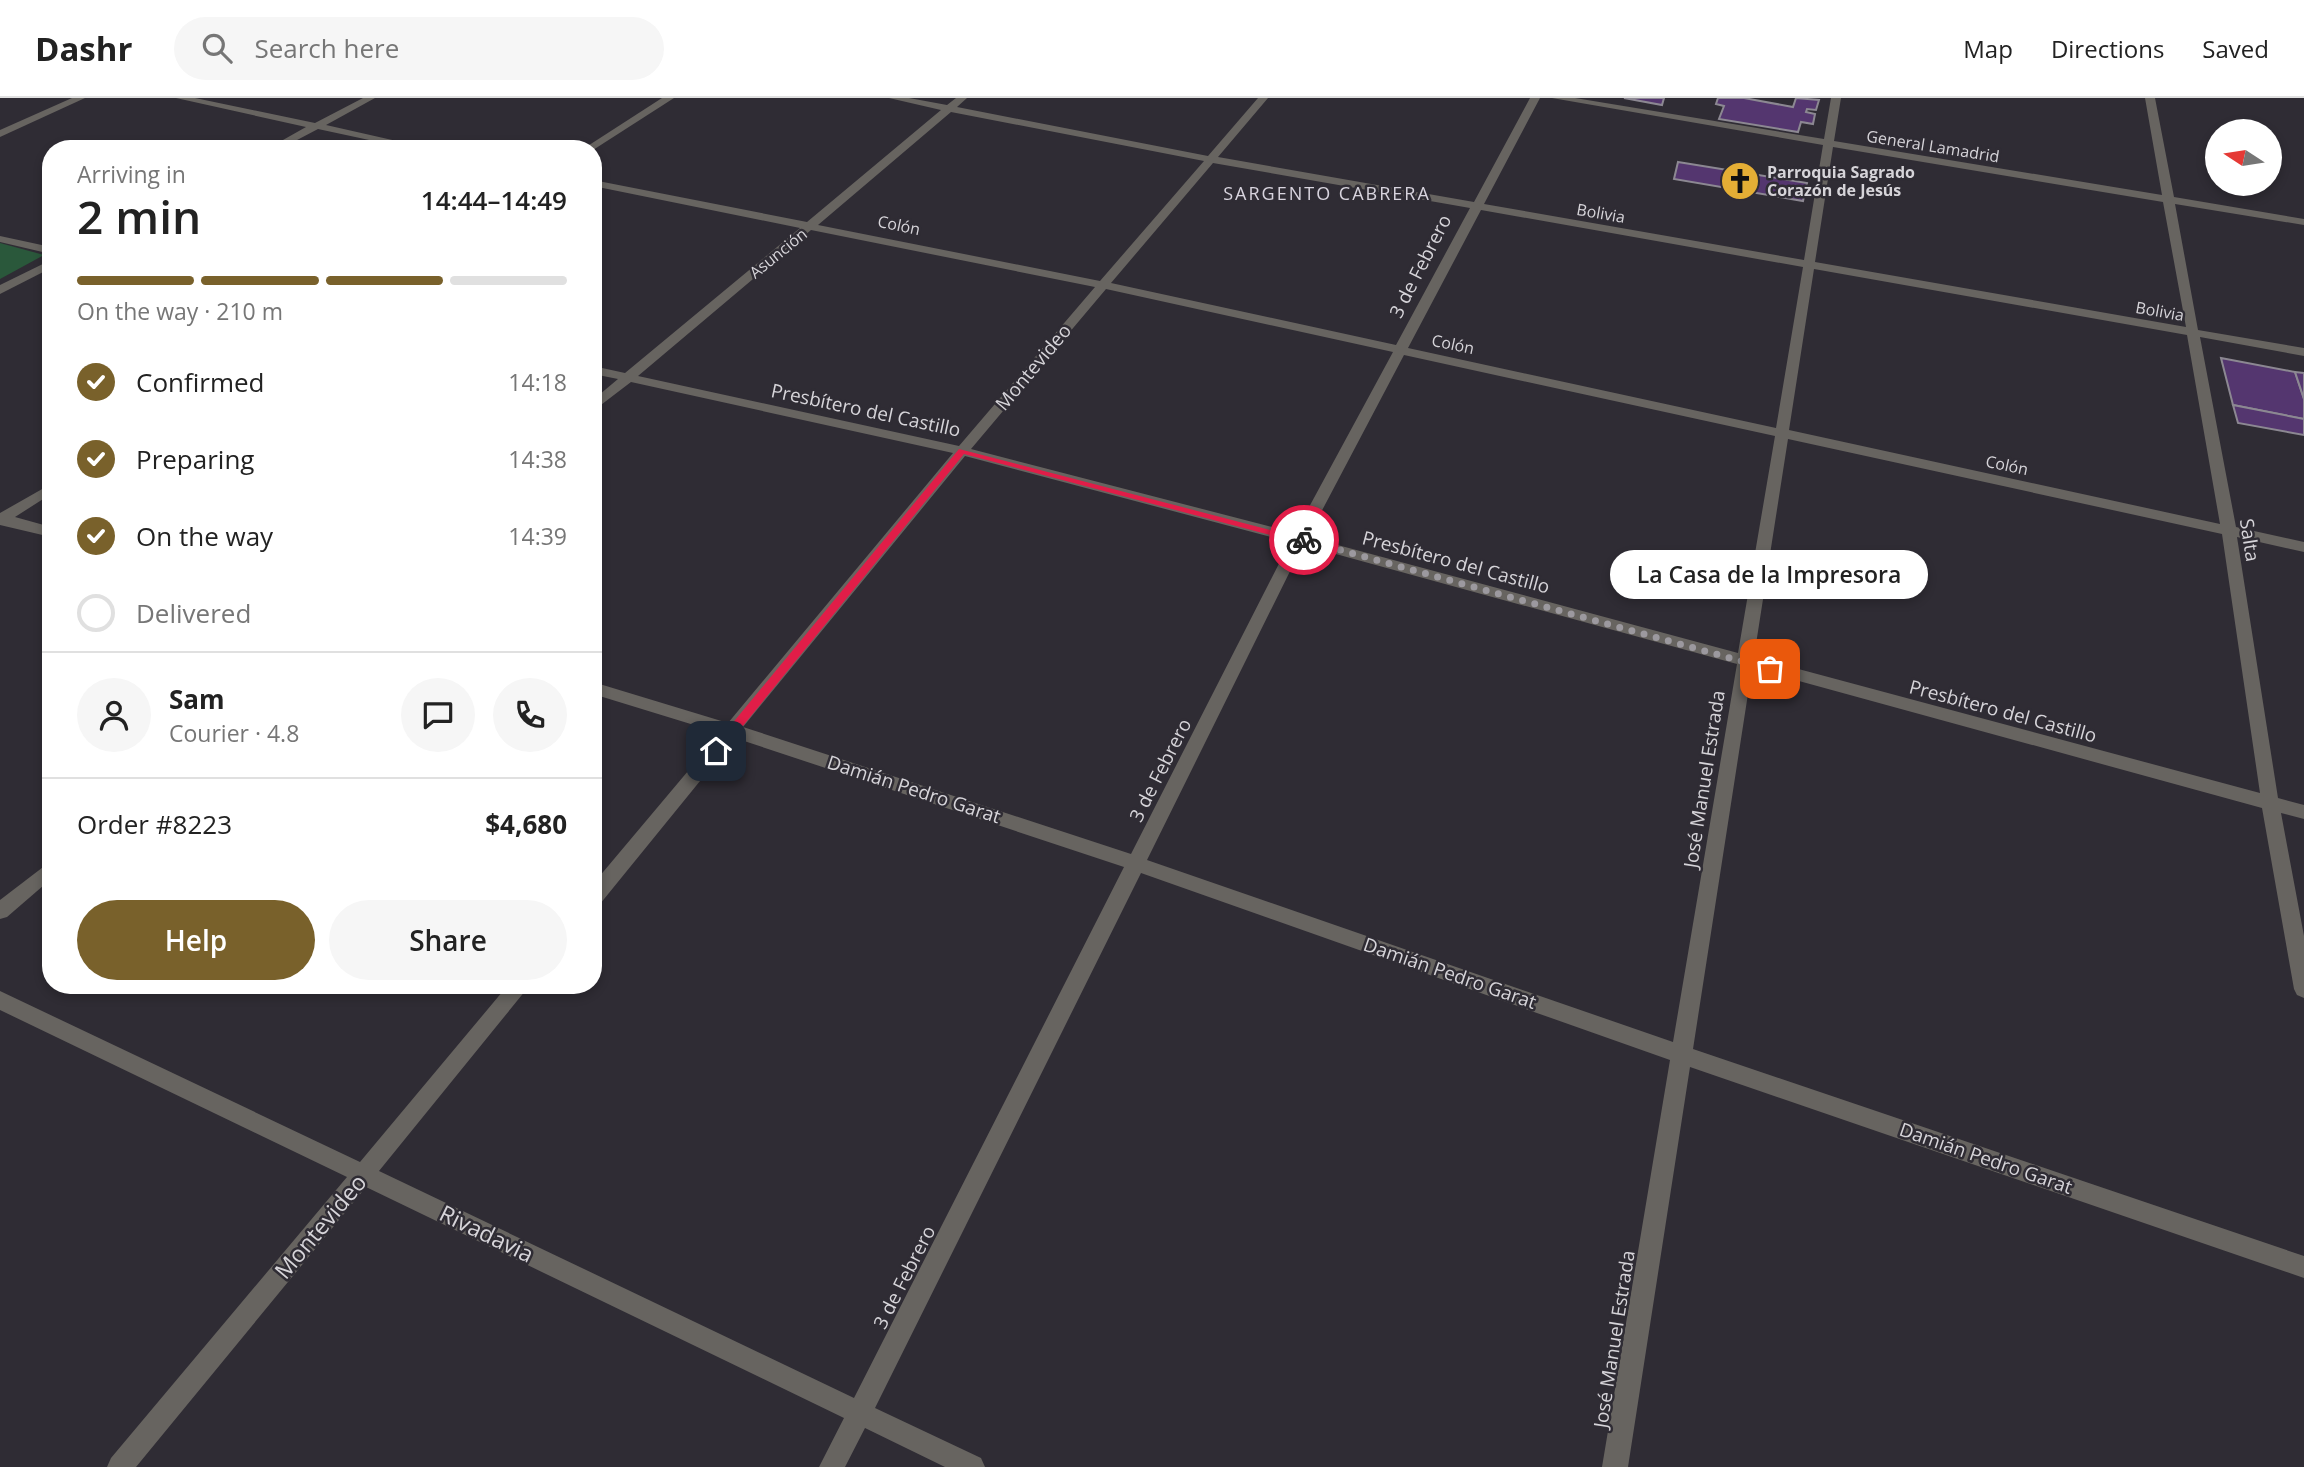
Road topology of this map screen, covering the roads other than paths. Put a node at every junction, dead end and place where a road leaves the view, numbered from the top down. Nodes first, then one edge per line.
1 (80, 98) edge
2 (181, 98) edge
3 (370, 98) edge
4 (669, 98) edge
5 (894, 98) edge
6 (962, 98) edge
7 (1263, 98) edge
8 (1535, 98) edge
9 (1557, 98) edge
10 (1836, 98) edge
11 (2150, 98) edge
12 (949, 108) junction
13 (318, 125) junction
14 (0, 134) edge
15 (289, 140) edge
16 (386, 140) edge
17 (602, 140) edge
18 (1828, 145) junction
19 (1209, 159) junction
20 (602, 185) edge
21 (2168, 200) junction
22 (1475, 206) junction
23 (2304, 222) edge
24 (813, 225) junction
25 (0, 239) edge
26 (42, 249) edge
27 (1809, 266) junction
28 (42, 267) edge
29 (1102, 285) junction
30 (0, 290) edge
31 (2191, 332) junction
32 (1400, 350) junction
33 (2304, 352) edge
34 (602, 372) edge
35 (628, 377) junction
36 (602, 399) edge
37 (1781, 433) junction
38 (962, 451) junction
39 (42, 494) edge
40 (1, 519) edge
41 (42, 530) edge
42 (2229, 531) junction
43 (1299, 539) junction
44 (2304, 547) edge
45 (1744, 662) junction
46 (602, 691) edge
47 (733, 729) junction
48 (2270, 803) junction
49 (2304, 812) edge
50 (1137, 863) junction
51 (42, 876) edge
52 (602, 887) edge
53 (0, 911) edge
54 (2304, 989) edge
55 (513, 994) edge
56 (0, 1000) edge
57 (1680, 1054) junction
58 (364, 1173) junction
59 (2304, 1267) edge
60 (859, 1413) junction
61 (120, 1467) edge
62 (832, 1467) edge
63 (972, 1467) edge
64 (1615, 1467) edge

1 - 14 street
2 - 13 street
3 - 13 street
4 - 17 street
5 - 12 street, Bolivia
6 - 12 street, Asunción
7 - 19 street, Montevideo
8 - 22 street, 3 de Febrero
9 - 18 street, General Lamadrid
10 - 18 street, José Manuel Estrada
11 - 21 street, Salta
12 - 19 street, Bolivia
12 - 24 street, Asunción
13 - 15 street
13 - 16 street
18 - 21 street, General Lamadrid
18 - 27 street, José Manuel Estrada
19 - 22 street, Bolivia
19 - 29 street, Montevideo
20 - 24 street, Colón
21 - 23 street, General Lamadrid
21 - 31 street, Salta
22 - 27 street, Bolivia
22 - 32 street, 3 de Febrero
24 - 29 street, Colón
24 - 35 street, Asunción
25 - 26 street
27 - 31 street, Bolivia
27 - 37 street, José Manuel Estrada
28 - 30 street
29 - 32 street, Colón
29 - 38 street, Montevideo
31 - 33 street, Bolivia
31 - 42 street, Salta
32 - 37 street, Colón
32 - 43 street, 3 de Febrero
34 - 35 street, Presbítero del Castillo
35 - 36 street, Asunción
35 - 38 street, Presbítero del Castillo
37 - 42 street, Colón
37 - 45 street, José Manuel Estrada
38 - 43 street, Presbítero del Castillo
38 - 47 street, Montevideo
39 - 40 street
40 - 41 street
42 - 44 street, Colón
42 - 48 street, Salta
43 - 45 street, Presbítero del Castillo
43 - 50 street, 3 de Febrero
45 - 48 street, Presbítero del Castillo
45 - 57 street, José Manuel Estrada
46 - 47 street, Damián Pedro Garat
47 - 50 street, Damián Pedro Garat
47 - 52 street, Montevideo
48 - 49 street, Presbítero del Castillo
48 - 54 street, Salta
50 - 57 street, Damián Pedro Garat
50 - 60 street, 3 de Febrero
51 - 53 street
55 - 58 street, Montevideo
56 - 58 street, Rivadavia
57 - 59 street, Damián Pedro Garat
57 - 64 street, José Manuel Estrada
58 - 60 street, Rivadavia
58 - 61 street, Montevideo
60 - 62 street, 3 de Febrero
60 - 63 street, Rivadavia

